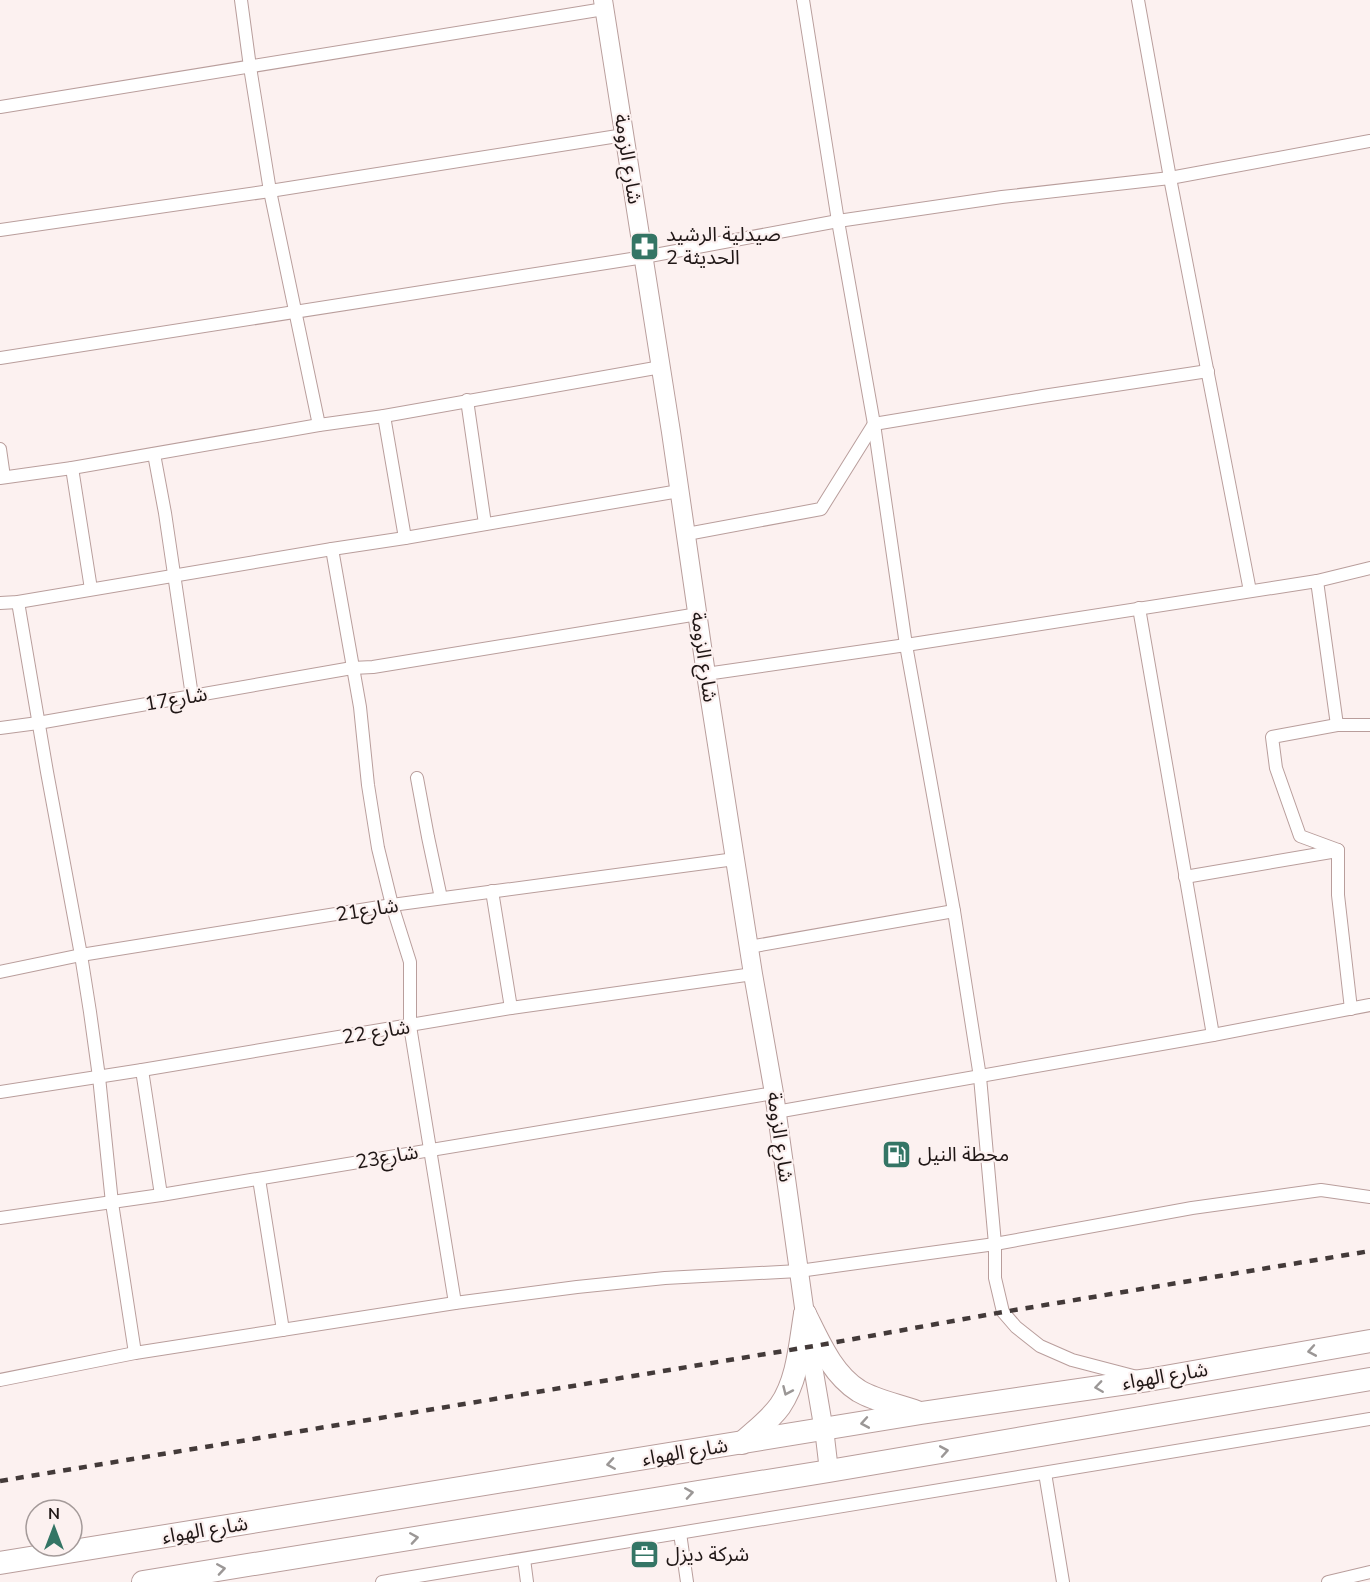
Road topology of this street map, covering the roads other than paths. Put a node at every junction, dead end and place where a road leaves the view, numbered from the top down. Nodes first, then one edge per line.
1 (241, 0) edge
2 (803, 0) edge
3 (1138, 0) edge
4 (603, 4) edge
5 (250, 67) junction
6 (0, 107) edge
7 (624, 135) junction
8 (1370, 141) edge
9 (1170, 178) junction
10 (270, 190) junction
11 (838, 221) junction
12 (0, 230) edge
13 (644, 256) junction
14 (294, 312) junction
15 (0, 358) edge
16 (661, 367) junction
17 (1208, 371) junction
18 (467, 400) junction
19 (384, 416) junction
20 (874, 424) junction
21 (319, 425) junction
22 (0, 449) edge
23 (154, 454) junction
24 (72, 468) junction
25 (2, 477) edge
26 (680, 491) junction
27 (484, 524) junction
28 (687, 534) junction
29 (405, 538) junction
30 (332, 549) junction
31 (1370, 568) edge
32 (174, 575) junction
33 (1317, 581) junction
34 (91, 589) junction
35 (1250, 591) junction
36 (18, 602) junction
37 (0, 603) edge
38 (1139, 608) junction
39 (698, 614) junction
40 (906, 645) junction
41 (352, 668) junction
42 (706, 674) junction
43 (192, 696) junction
44 (39, 723) junction
45 (1337, 725) junction
46 (1370, 725) edge
47 (0, 728) edge
48 (417, 778) dead end
49 (1338, 850) junction
50 (735, 859) junction
51 (1185, 877) junction
52 (492, 891) junction
53 (441, 898) junction
54 (392, 905) junction
55 (954, 912) junction
56 (749, 947) junction
57 (81, 955) junction
58 (0, 972) edge
59 (753, 974) junction
60 (1370, 1005) edge
61 (511, 1008) junction
62 (1351, 1009) junction
63 (410, 1026) junction
64 (1213, 1035) junction
65 (142, 1070) junction
66 (99, 1077) junction
67 (980, 1077) junction
68 (0, 1092) edge
69 (774, 1093) junction
70 (776, 1112) junction
71 (429, 1150) junction
72 (259, 1179) junction
73 (160, 1195) junction
74 (1370, 1197) edge
75 (112, 1203) junction
76 (0, 1218) edge
77 (995, 1244) junction
78 (799, 1271) junction
79 (455, 1303) junction
80 (805, 1314) junction
81 (283, 1330) junction
82 (1370, 1341) edge
83 (135, 1353) junction
84 (1370, 1379) edge
85 (0, 1380) edge
86 (1148, 1380) junction
87 (921, 1413) junction
88 (1370, 1419) edge
89 (824, 1430) junction
90 (742, 1443) junction
91 (829, 1471) junction
92 (1045, 1473) junction
93 (680, 1533) junction
94 (524, 1559) junction
95 (0, 1563) edge
96 (1370, 1572) edge
97 (143, 1582) edge
98 (382, 1582) edge
99 (528, 1582) edge
100 (687, 1582) edge
101 (1063, 1582) edge
102 (1328, 1582) edge

1 - 5 street
2 - 11 street
3 - 9 street
4 - 5 street
4 - 7 street, شارع الزومة
5 - 6 street
5 - 10 street
7 - 10 street
7 - 13 street, شارع الزومة
8 - 9 street
9 - 11 street
9 - 17 street
10 - 12 street
10 - 14 street
11 - 13 street
11 - 20 street
13 - 14 street
13 - 16 street, شارع الزومة
14 - 15 street
14 - 21 street
16 - 18 street
16 - 26 street, شارع الزومة
17 - 20 street
17 - 35 street
18 - 19 street
18 - 27 street
19 - 21 street
19 - 29 street
20 - 28 street
20 - 40 street
21 - 23 street
22 - 25 street
23 - 24 street
23 - 32 street
24 - 25 street
24 - 34 street
26 - 27 street
26 - 28 street, شارع الزومة
27 - 29 street
28 - 39 street, شارع الزومة
29 - 30 street
30 - 32 street
30 - 41 street
31 - 33 street
32 - 34 street
32 - 43 street
33 - 35 street
33 - 45 street
34 - 36 street
35 - 38 street
36 - 37 street
36 - 44 street
38 - 40 street
38 - 51 street
39 - 41 street, شارع17
39 - 42 street, شارع الزومة
40 - 42 street
40 - 55 street
41 - 43 street, شارع17
41 - 54 street
42 - 50 street, شارع الزومة
43 - 44 street, شارع17
44 - 47 street, شارع17
44 - 57 street
45 - 46 street
45 - 49 street
48 - 53 street
49 - 51 street
49 - 62 street
50 - 52 street, شارع21
50 - 56 street, شارع الزومة
51 - 64 street
52 - 53 street, شارع21
52 - 61 street
53 - 54 street, شارع21
54 - 57 street, شارع21
54 - 63 street
55 - 56 street
55 - 67 street
56 - 59 street, شارع الزومة
57 - 58 street, شارع21
57 - 66 street
59 - 61 street, شارع 22
59 - 69 street, شارع الزومة
60 - 62 street
61 - 63 street, شارع 22
62 - 64 street
63 - 65 street, شارع 22
63 - 71 street
64 - 67 street
65 - 66 street, شارع 22
65 - 73 street
66 - 68 street, شارع 22
66 - 75 street
67 - 70 street
67 - 77 street
69 - 70 street, شارع الزومة
69 - 71 street, شارع23
70 - 78 street, شارع الزومة
71 - 72 street, شارع23
71 - 79 street
72 - 73 street, شارع23
72 - 81 street
73 - 75 street, شارع23
74 - 77 street
75 - 76 street, شارع23
75 - 83 street
77 - 78 street
77 - 86 street
78 - 79 street
78 - 80 street, شارع الزومة
79 - 81 street
80 - 87 highway
80 - 89 street, شارع الزومة
80 -> 90 highway
81 - 83 street
82 -> 86 highway, شارع الهواء
83 - 85 street
91 -> 84 highway, شارع الهواء
86 -> 87 highway, شارع الهواء
87 -> 89 highway, شارع الهواء
88 - 92 street
89 - 90 highway, شارع الهواء
89 - 91 street, شارع الزومة
90 -> 95 highway, شارع الهواء
97 -> 91 highway, شارع الهواء
92 - 93 street
92 - 101 street
93 - 94 street
93 - 100 street
94 - 98 street
94 - 99 street
96 - 102 street

